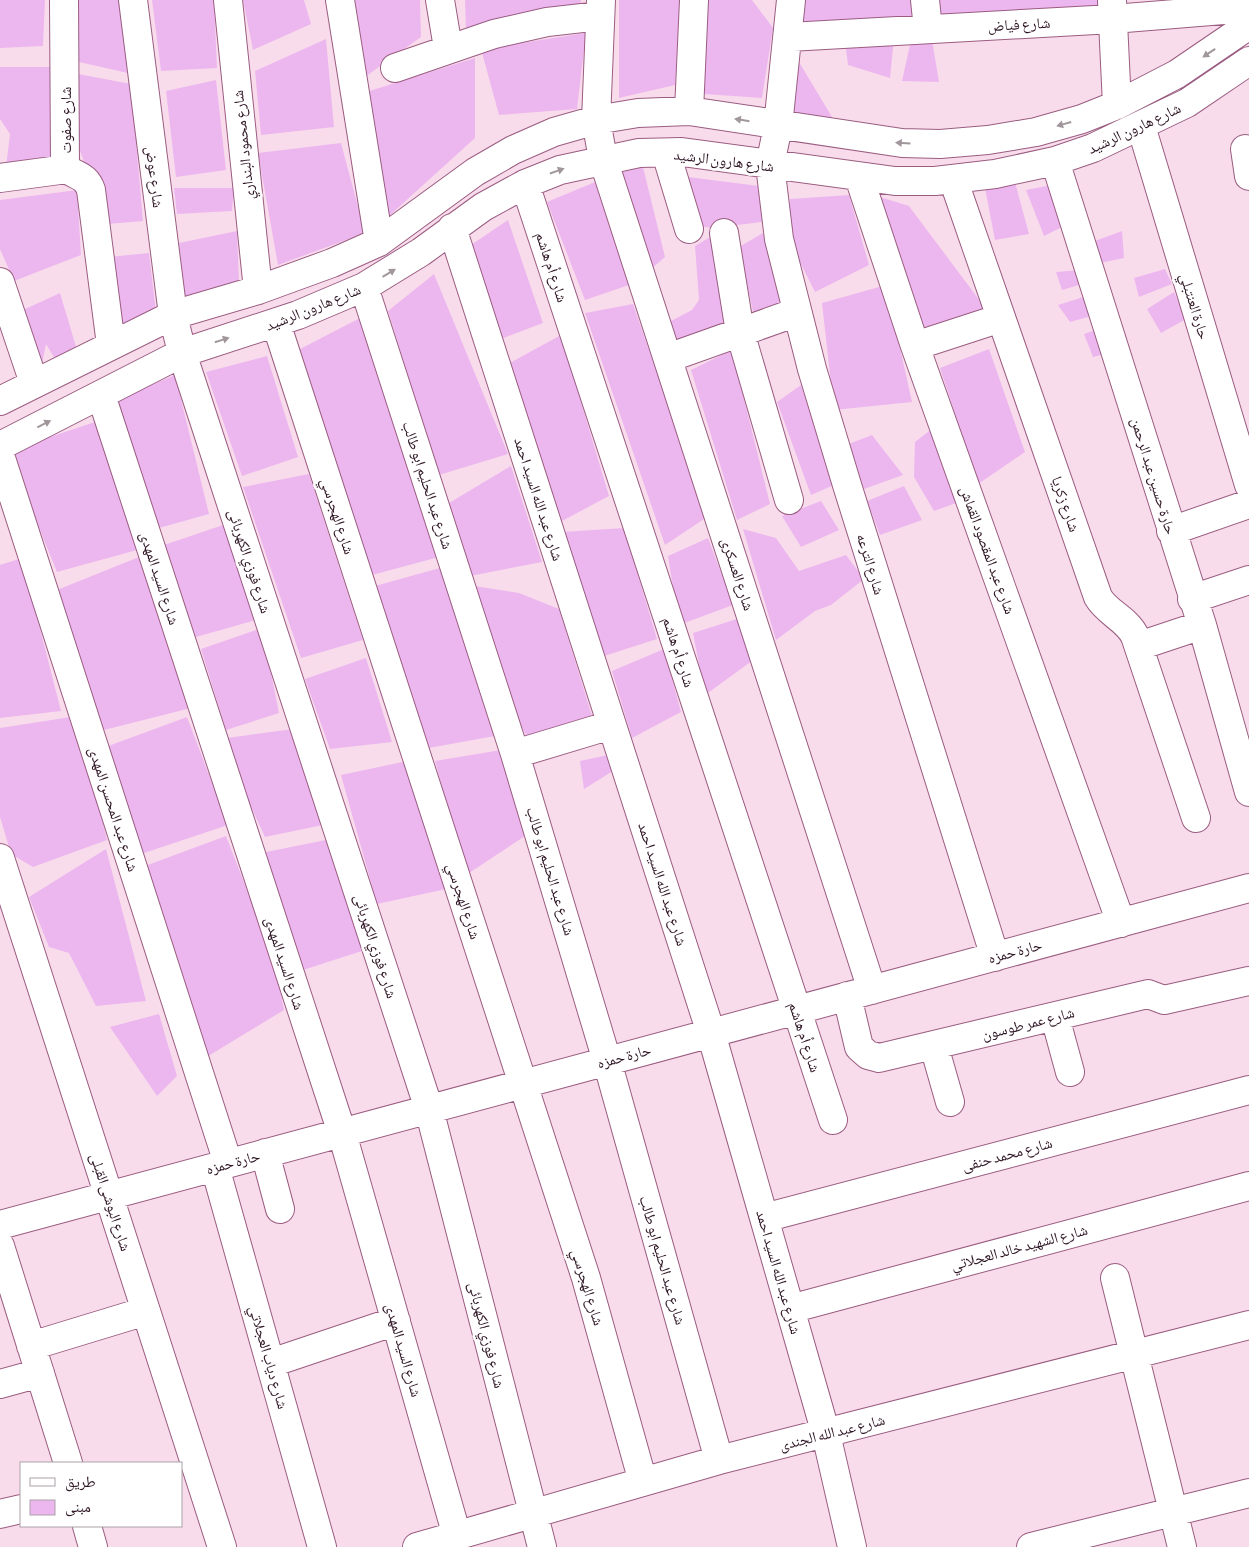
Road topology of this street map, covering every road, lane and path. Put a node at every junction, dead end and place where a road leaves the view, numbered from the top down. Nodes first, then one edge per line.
1 (64, 0) edge
2 (133, 0) edge
3 (228, 0) edge
4 (340, 0) edge
5 (440, 0) edge
6 (694, 0) edge
7 (791, 0) edge
8 (925, 0) edge
9 (600, 8) edge
10 (1249, 8) edge
11 (1113, 9) edge
12 (1249, 25) edge
13 (928, 29) junction
14 (789, 37) junction
15 (448, 48) junction
16 (1249, 61) edge
17 (395, 68) dead end
18 (1117, 105) junction
19 (689, 111) junction
20 (596, 120) junction
21 (778, 126) junction
22 (1141, 126) junction
23 (1245, 148) dead end
24 (666, 153) junction
25 (603, 159) junction
26 (1055, 162) junction
27 (770, 165) junction
28 (67, 169) junction
29 (1249, 176) edge
30 (859, 177) junction
31 (0, 178) edge
32 (953, 179) junction
33 (525, 184) junction
34 (452, 228) junction
35 (689, 229) dead end
36 (724, 233) dead end
37 (379, 242) junction
38 (0, 282) edge
39 (364, 287) junction
40 (258, 290) junction
41 (798, 312) junction
42 (173, 315) junction
43 (1001, 318) junction
44 (276, 323) junction
45 (740, 332) junction
46 (111, 345) junction
47 (915, 346) junction
48 (182, 354) junction
49 (668, 358) junction
50 (34, 383) junction
51 (101, 394) junction
52 (0, 401) edge
53 (0, 446) edge
54 (0, 455) edge
55 (1249, 485) edge
56 (789, 500) dead end
57 (1249, 504) edge
58 (1171, 532) junction
59 (1249, 580) edge
60 (1192, 599) junction
61 (1202, 625) junction
62 (1139, 646) junction
63 (612, 724) junction
64 (515, 754) junction
65 (1247, 778) edge
66 (1196, 818) dead end
67 (0, 858) edge
68 (1249, 888) edge
69 (1121, 923) junction
70 (995, 957) junction
71 (1249, 981) edge
72 (860, 993) junction
73 (797, 1010) junction
74 (1054, 1017) junction
75 (711, 1033) junction
76 (934, 1046) junction
77 (608, 1061) junction
78 (1070, 1072) dead end
79 (523, 1084) junction
80 (1249, 1090) edge
81 (950, 1102) dead end
82 (429, 1109) junction
83 (833, 1120) dead end
84 (342, 1133) junction
85 (265, 1153) junction
86 (222, 1165) junction
87 (1249, 1186) edge
88 (108, 1195) junction
89 (280, 1209) dead end
90 (764, 1218) junction
91 (0, 1225) edge
92 (0, 1246) edge
93 (1115, 1278) dead end
94 (790, 1308) junction
95 (146, 1311) junction
96 (396, 1321) junction
97 (1249, 1325) edge
98 (32, 1346) junction
99 (1134, 1354) junction
100 (271, 1363) junction
101 (40, 1373) junction
102 (0, 1384) edge
103 (826, 1434) junction
104 (719, 1460) junction
105 (68, 1462) edge
106 (643, 1482) junction
107 (1249, 1493) edge
108 (20, 1509) edge
109 (1173, 1511) junction
110 (0, 1514) edge
111 (533, 1514) junction
112 (87, 1527) edge
113 (457, 1536) junction
114 (93, 1547) edge
115 (222, 1547) edge
116 (322, 1547) edge
117 (417, 1547) edge
118 (542, 1547) edge
119 (852, 1547) edge
120 (1031, 1547) edge
121 (1182, 1547) edge

1 - 28 street, شارع صفوت
2 - 42 street, شارع عوض
3 - 40 street, شارع محمود البنداري
4 - 37 street
5 - 15 street
6 - 19 street
7 - 14 street, شارع الترعه
8 - 13 street
9 - 15 street
9 - 20 street, شارع العسكرى
10 - 11 street, شارع فياض
11 - 13 street, شارع فياض
11 - 18 street
12 -> 18 street, شارع هارون الرشيد
13 - 14 street, شارع فياض
14 - 21 street, شارع الترعه
15 - 17 street
16 - 22 street, شارع هارون الرشيد
18 -> 21 street, شارع هارون الرشيد
19 - 20 street, شارع هارون الرشيد
21 -> 19 street, شارع هارون الرشيد
20 - 25 street, شارع العسكرى
20 - 37 street, شارع هارون الرشيد
21 - 27 street, شارع الترعه
22 - 26 street, شارع هارون الرشيد
22 - 55 street, حارة العنتبلي
23 - 29 street
24 - 25 street, شارع هارون الرشيد
24 - 27 street, شارع هارون الرشيد
24 - 35 street
33 -> 25 street, شارع هارون الرشيد
25 - 49 street, شارع العسكرى
26 - 32 street, شارع هارون الرشيد
26 - 58 street, حارة حسين عبد الرحمن
27 - 30 street, شارع هارون الرشيد
27 - 41 street, شارع الترعه
28 - 31 street
28 - 46 street, شارع صفوت
30 - 32 street, شارع هارون الرشيد
30 - 47 street, شارع عبد المقصود القماش
32 - 43 street, شارع زكريا
33 - 34 street, شارع هارون الرشيد
33 - 73 street, شارع أم هاشم
39 -> 34 street, شارع هارون الرشيد
34 - 63 street, شارع عبد الله السيد احمد
36 - 45 street
37 - 40 street, شارع هارون الرشيد
38 - 50 street
39 - 44 street, شارع هارون الرشيد
39 - 64 street, شارع عبد الحليم ابو طالب
40 - 42 street, شارع هارون الرشيد
41 - 45 street
41 - 70 street, شارع الترعه
42 - 46 street, شارع هارون الرشيد
42 - 48 street, شارع عوض
43 - 47 street
43 - 62 street, شارع زكريا
48 -> 44 street, شارع هارون الرشيد
44 - 79 street, شارع الهجرسي
45 - 49 street
45 - 56 street
46 - 50 street, شارع هارون الرشيد
47 - 69 street, شارع عبد المقصود القماش
48 - 51 street, شارع هارون الرشيد
48 - 82 street, شارع فوزي الكهربائى
49 - 72 street, شارع العسكرى
50 - 52 street, شارع هارون الرشيد
53 -> 51 street, شارع هارون الرشيد
51 - 84 street, شارع السيد المهدى
54 - 86 street, شارع عبد المحسن المهدى
57 - 58 street
58 - 60 street, حارة حسين عبد الرحمن
59 - 60 street
60 - 61 street, حارة حسين عبد الرحمن
61 - 62 street
61 - 65 street, حارة حسين عبد الرحمن
62 - 66 street, شارع زكريا
63 - 64 street
63 - 75 street, شارع عبد الله السيد احمد
64 - 77 street, شارع عبد الحليم ابو طالب
67 - 88 street, شارع البوشى القبلى
68 - 69 street, حارة حمزه
69 - 70 street, حارة حمزه
70 - 72 street, حارة حمزه
71 - 74 street, شارع عمر طوسون
72 - 73 street, حارة حمزه
72 - 76 street, شارع عمر طوسون
73 - 75 street, حارة حمزه
73 - 83 street, شارع أم هاشم
74 - 76 street, شارع عمر طوسون
74 - 78 street
75 - 77 street, حارة حمزه
75 - 90 street, شارع عبد الله السيد احمد
76 - 81 street
77 - 79 street, حارة حمزه
77 - 104 street, شارع عبد الحليم ابو طالب
79 - 82 street, حارة حمزه
79 - 106 street, شارع الهجرسي
80 - 90 street, شارع محمد حنفى
82 - 84 street, حارة حمزه
82 - 111 street, شارع فوزي الكهربائى
84 - 85 street, حارة حمزه
84 - 96 street, شارع السيد المهدى
85 - 86 street, حارة حمزه
85 - 89 street
86 - 88 street, حارة حمزه
86 - 100 street, شارع دياب العجلاتي
87 - 94 street, شارع الشهيد خالد العجلاتي
88 - 91 street, حارة حمزه
88 - 95 street, شارع البوشى القبلى
90 - 94 street, شارع عبد الله السيد احمد
92 - 98 street
93 - 99 street
94 - 103 street, شارع عبد الله السيد احمد
95 - 98 street
95 - 115 street, شارع البوشى القبلى
96 - 100 street
96 - 113 street, شارع السيد المهدى
97 - 99 street, شارع عبد الله الجندى
98 - 101 street
99 - 103 street, شارع عبد الله الجندى
99 - 109 street
100 - 116 street, شارع دياب العجلاتي
101 - 102 street
101 - 105 street
103 - 104 street, شارع عبد الله الجندى
103 - 119 street, شارع عبد الله السيد احمد
104 - 106 street, شارع عبد الله الجندى
106 - 111 street, شارع عبد الله الجندى
107 - 109 street
108 - 110 street
109 - 120 street
109 - 121 street
111 - 113 street, شارع عبد الله الجندى
111 - 118 street, شارع فوزي الكهربائى
112 - 114 street
113 - 117 street, شارع عبد الله الجندى

